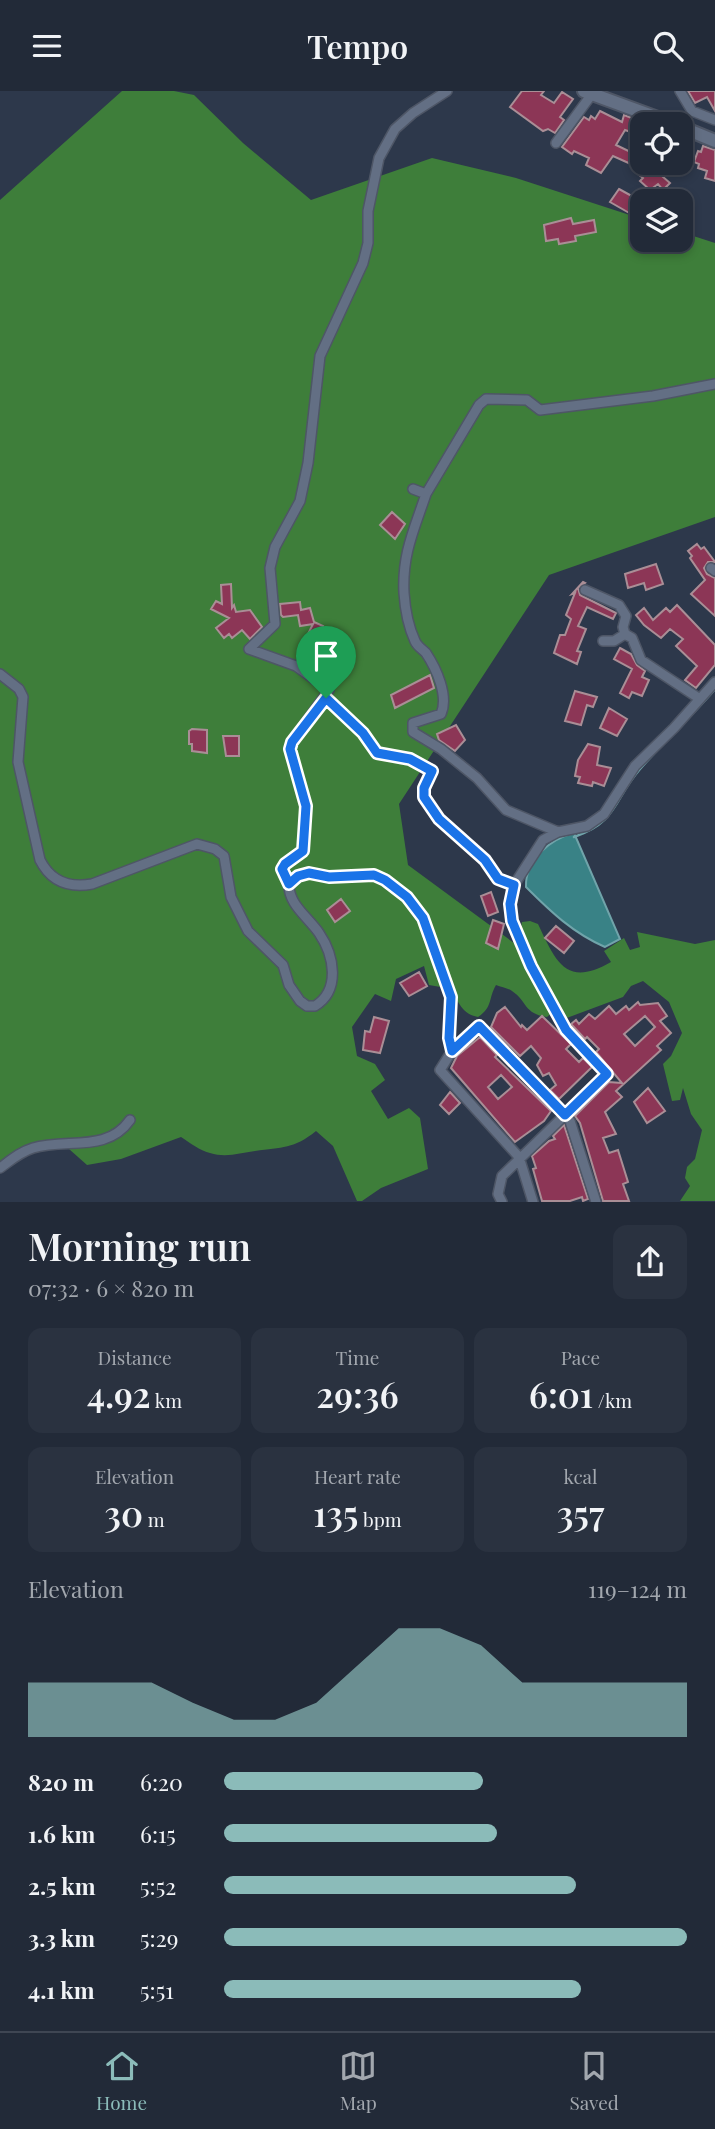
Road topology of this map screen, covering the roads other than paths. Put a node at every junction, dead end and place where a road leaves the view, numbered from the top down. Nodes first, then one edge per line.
1 (447, 91) edge
2 (680, 91) edge
3 (588, 92) edge
4 (642, 112) edge
5 (715, 120) edge
6 (693, 132) edge
7 (715, 141) edge
8 (556, 143) dead end
9 (715, 384) edge
10 (414, 489) dead end
11 (426, 494) junction
12 (585, 590) dead end
13 (625, 634) junction
14 (603, 641) dead end
15 (0, 674) edge
16 (715, 683) edge
17 (326, 698) junction
18 (700, 699) junction
19 (558, 832) junction
20 (289, 884) junction
21 (514, 885) junction
22 (452, 1051) junction
23 (565, 1115) junction
24 (130, 1120) dead end
25 (519, 1157) junction
26 (0, 1168) edge
27 (502, 1202) edge
28 (533, 1202) edge
29 (596, 1202) edge

1 - 17 street
2 - 5 street
3 - 4 main road
3 - 8 street
6 - 7 main road
9 - 11 street
10 - 11 street
11 - 19 street
12 - 13 street
13 - 14 street
13 - 18 street
15 - 20 street
16 - 18 street
17 - 20 street
17 - 21 street
18 - 19 street
19 - 21 street
20 - 22 street
21 - 23 street
22 - 23 street
22 - 25 street
23 - 25 street
23 - 29 street
24 - 26 street
25 - 27 street
25 - 28 street

